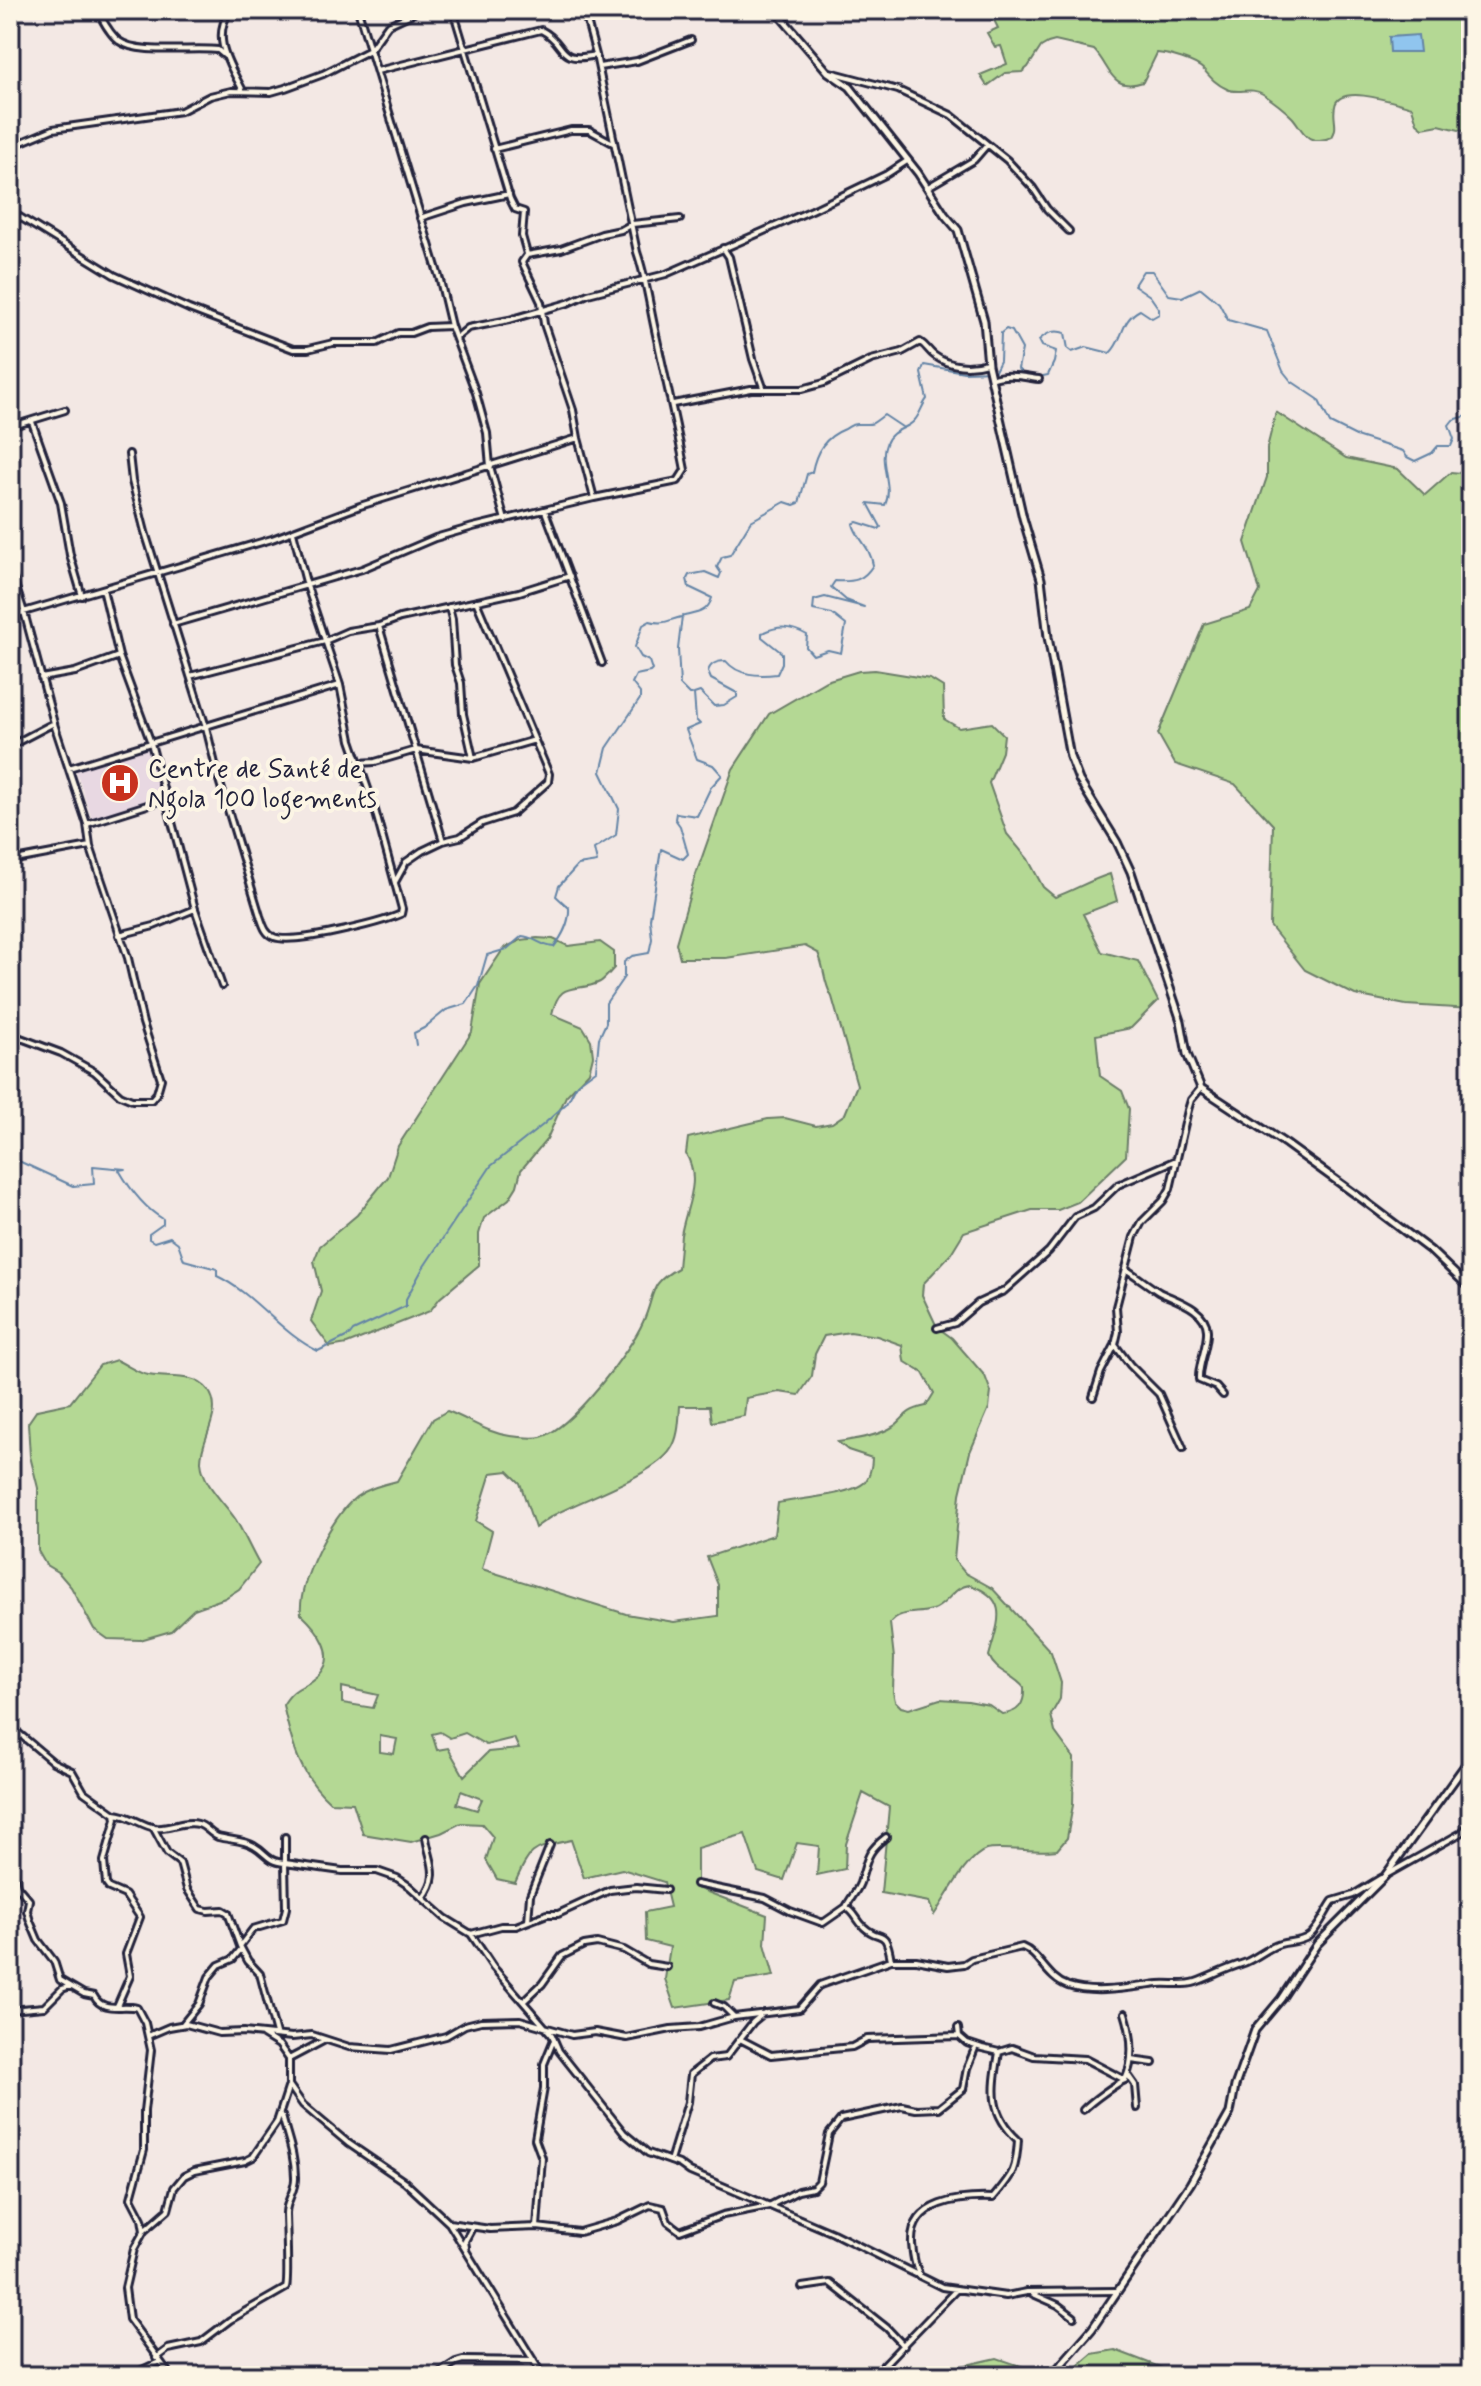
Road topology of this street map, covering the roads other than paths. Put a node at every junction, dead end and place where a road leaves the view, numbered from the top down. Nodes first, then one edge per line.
1 (97, 10) edge
2 (230, 10) edge
3 (358, 10) edge
4 (420, 10) edge
5 (453, 10) edge
6 (584, 10) edge
7 (775, 10) edge
8 (792, 10) edge
9 (783, 19) junction
10 (691, 40) dead end
11 (370, 50) junction
12 (464, 50) junction
13 (596, 55) junction
14 (225, 56) junction
15 (599, 67) junction
16 (376, 71) junction
17 (828, 72) junction
18 (242, 89) junction
19 (613, 143) junction
20 (987, 145) junction
21 (10, 147) edge
22 (494, 149) junction
23 (907, 161) junction
24 (928, 187) junction
25 (509, 194) junction
26 (10, 211) edge
27 (420, 218) junction
28 (680, 219) dead end
29 (632, 224) junction
30 (1069, 231) dead end
31 (723, 248) junction
32 (527, 255) junction
33 (647, 280) junction
34 (543, 309) junction
35 (451, 326) junction
36 (456, 338) junction
37 (988, 364) junction
38 (991, 378) junction
39 (1039, 379) dead end
40 (764, 389) junction
41 (673, 404) junction
42 (65, 410) dead end
43 (32, 422) junction
44 (10, 427) edge
45 (578, 438) junction
46 (129, 454) dead end
47 (490, 466) junction
48 (594, 498) junction
49 (545, 511) junction
50 (505, 520) junction
51 (293, 532) junction
52 (10, 569) edge
53 (158, 574) junction
54 (570, 576) junction
55 (307, 586) junction
56 (103, 589) junction
57 (82, 596) junction
58 (476, 601) junction
59 (449, 607) junction
60 (24, 612) junction
61 (10, 616) edge
62 (173, 624) junction
63 (379, 626) junction
64 (325, 641) junction
65 (119, 656) junction
66 (602, 663) dead end
67 (190, 676) junction
68 (41, 678) junction
69 (340, 685) junction
70 (54, 723) junction
71 (206, 727) junction
72 (535, 740) junction
73 (151, 743) junction
74 (10, 746) edge
75 (416, 750) junction
76 (473, 758) junction
77 (359, 763) junction
78 (69, 768) junction
79 (166, 799) junction
80 (87, 824) junction
81 (443, 841) junction
82 (90, 846) junction
83 (10, 861) edge
84 (395, 882) junction
85 (195, 909) junction
86 (119, 935) junction
87 (222, 986) dead end
88 (10, 1034) edge
89 (1201, 1088) junction
90 (1176, 1160) junction
91 (1127, 1270) junction
92 (1471, 1289) edge
93 (937, 1328) dead end
94 (1115, 1345) junction
95 (1223, 1395) dead end
96 (1093, 1397) dead end
97 (1183, 1448) dead end
98 (10, 1726) edge
99 (1471, 1757) edge
100 (115, 1814) junction
101 (1471, 1823) edge
102 (153, 1827) junction
103 (285, 1837) dead end
104 (886, 1837) dead end
105 (426, 1838) dead end
106 (550, 1845) dead end
107 (10, 1858) edge
108 (285, 1863) junction
109 (1385, 1876) junction
110 (696, 1884) dead end
111 (666, 1890) dead end
112 (423, 1898) junction
113 (846, 1907) junction
114 (528, 1921) junction
115 (471, 1934) junction
116 (240, 1948) junction
117 (891, 1960) junction
118 (667, 1967) dead end
119 (70, 1986) junction
120 (524, 2001) junction
121 (714, 2003) dead end
122 (117, 2006) junction
123 (10, 2010) edge
124 (765, 2012) junction
125 (1125, 2013) dead end
126 (734, 2017) junction
127 (182, 2025) junction
128 (544, 2025) junction
129 (958, 2028) dead end
130 (259, 2033) junction
131 (276, 2034) junction
132 (148, 2036) junction
133 (959, 2036) junction
134 (740, 2039) junction
135 (325, 2040) junction
136 (554, 2040) junction
137 (976, 2046) junction
138 (999, 2052) junction
139 (289, 2059) junction
140 (1131, 2060) junction
141 (1153, 2063) dead end
142 (1126, 2078) junction
143 (289, 2085) junction
144 (1137, 2108) dead end
145 (1083, 2110) dead end
146 (282, 2113) junction
147 (670, 2161) junction
148 (769, 2206) junction
149 (449, 2223) junction
150 (537, 2227) junction
151 (472, 2228) junction
152 (144, 2231) junction
153 (466, 2249) junction
154 (920, 2276) junction
155 (802, 2287) dead end
156 (958, 2289) junction
157 (1119, 2291) junction
158 (1027, 2292) junction
159 (1074, 2317) dead end
160 (904, 2346) junction
161 (158, 2360) junction
162 (534, 2361) junction
163 (129, 2376) edge
164 (171, 2376) edge
165 (434, 2376) edge
166 (543, 2376) edge
167 (873, 2376) edge
168 (1051, 2376) edge

1 - 14 street
2 - 14 street
3 - 11 street
4 - 11 street
5 - 12 street
6 - 13 street
7 - 9 street
8 - 9 street
9 - 17 street
10 - 15 street
11 - 16 street
11 - 18 street
12 - 13 street
12 - 16 street
12 - 22 street
13 - 15 street
14 - 18 street
15 - 19 street
16 - 27 street
17 - 20 street
17 - 23 street
18 - 21 street
19 - 22 street
19 - 29 street
20 - 24 street
20 - 30 street
22 - 25 street
23 - 24 street
23 - 31 street
24 - 37 street
25 - 27 street
25 - 32 street
26 - 35 street
27 - 35 street
28 - 29 street
29 - 32 street
29 - 33 street
31 - 33 street
31 - 40 street
32 - 34 street
33 - 34 street
33 - 41 street
34 - 36 street
34 - 45 street
35 - 36 street
36 - 47 street
37 - 38 street
37 - 40 street
38 - 39 street
38 - 89 street
40 - 41 street
41 - 48 street
42 - 43 street
43 - 44 street
43 - 57 street
45 - 47 street
45 - 48 street
46 - 53 street
47 - 50 street
47 - 51 street
48 - 49 street
49 - 50 street
49 - 54 street
50 - 55 street
51 - 53 street
51 - 55 street
52 - 60 street
53 - 56 street
53 - 62 street
54 - 58 street
54 - 66 street
55 - 62 street
55 - 64 street
56 - 57 street
56 - 65 street
57 - 60 street
58 - 59 street
58 - 72 street
59 - 63 street
59 - 76 street
60 - 61 street
60 - 68 street
62 - 67 street
63 - 64 street
63 - 75 street
64 - 67 street
64 - 69 street
65 - 68 street
65 - 73 street
67 - 71 street
68 - 70 street
69 - 71 street
69 - 77 street
70 - 74 street
70 - 78 street
71 - 73 street
71 - 84 street
72 - 76 street
72 - 81 street
73 - 78 street
73 - 79 street
75 - 76 street
75 - 77 street
75 - 81 street
77 - 84 street
78 - 80 street
79 - 80 street
79 - 85 street
80 - 82 street
81 - 84 street
82 - 83 street
82 - 86 street
85 - 86 street
85 - 87 street
86 - 88 street
89 - 90 street
89 - 92 street
90 - 91 street
90 - 93 street
91 - 94 street
91 - 95 street
94 - 96 street
94 - 97 street
98 - 100 street
99 - 109 street
100 - 102 street
100 - 122 street
101 - 109 street
102 - 108 street
102 - 116 street
103 - 108 street
104 - 113 street
105 - 112 street
106 - 114 street
107 - 119 street
108 - 112 street
108 - 116 street
109 - 117 street
109 - 157 street
110 - 113 street
111 - 114 street
112 - 115 street
113 - 117 street
114 - 115 street
115 - 120 street
116 - 127 street
116 - 131 street
117 - 124 street
118 - 120 street
119 - 122 street
119 - 123 street
120 - 128 street
121 - 126 street
122 - 132 street
124 - 126 street
124 - 134 street
125 - 140 street
126 - 128 street
127 - 130 street
127 - 132 street
128 - 135 street
128 - 136 street
129 - 133 street
130 - 131 street
130 - 139 street
131 - 135 street
132 - 152 street
133 - 134 street
133 - 137 street
134 - 147 street
135 - 139 street
136 - 147 street
136 - 150 street
137 - 138 street
137 - 148 street
138 - 142 street
138 - 154 street
139 - 143 street
140 - 141 street
140 - 142 street
142 - 144 street
142 - 145 street
143 - 146 street
143 - 149 street
146 - 152 street
146 - 161 street
147 - 148 street
148 - 150 street
148 - 154 street
149 - 151 street
149 - 153 street
150 - 151 street
151 - 153 street
152 - 161 street
153 - 162 street
154 - 156 street
155 - 160 street
156 - 158 street
156 - 160 street
157 - 158 street
157 - 168 street
158 - 159 street
160 - 167 street
161 - 163 street
161 - 164 street
162 - 165 street
162 - 166 street

